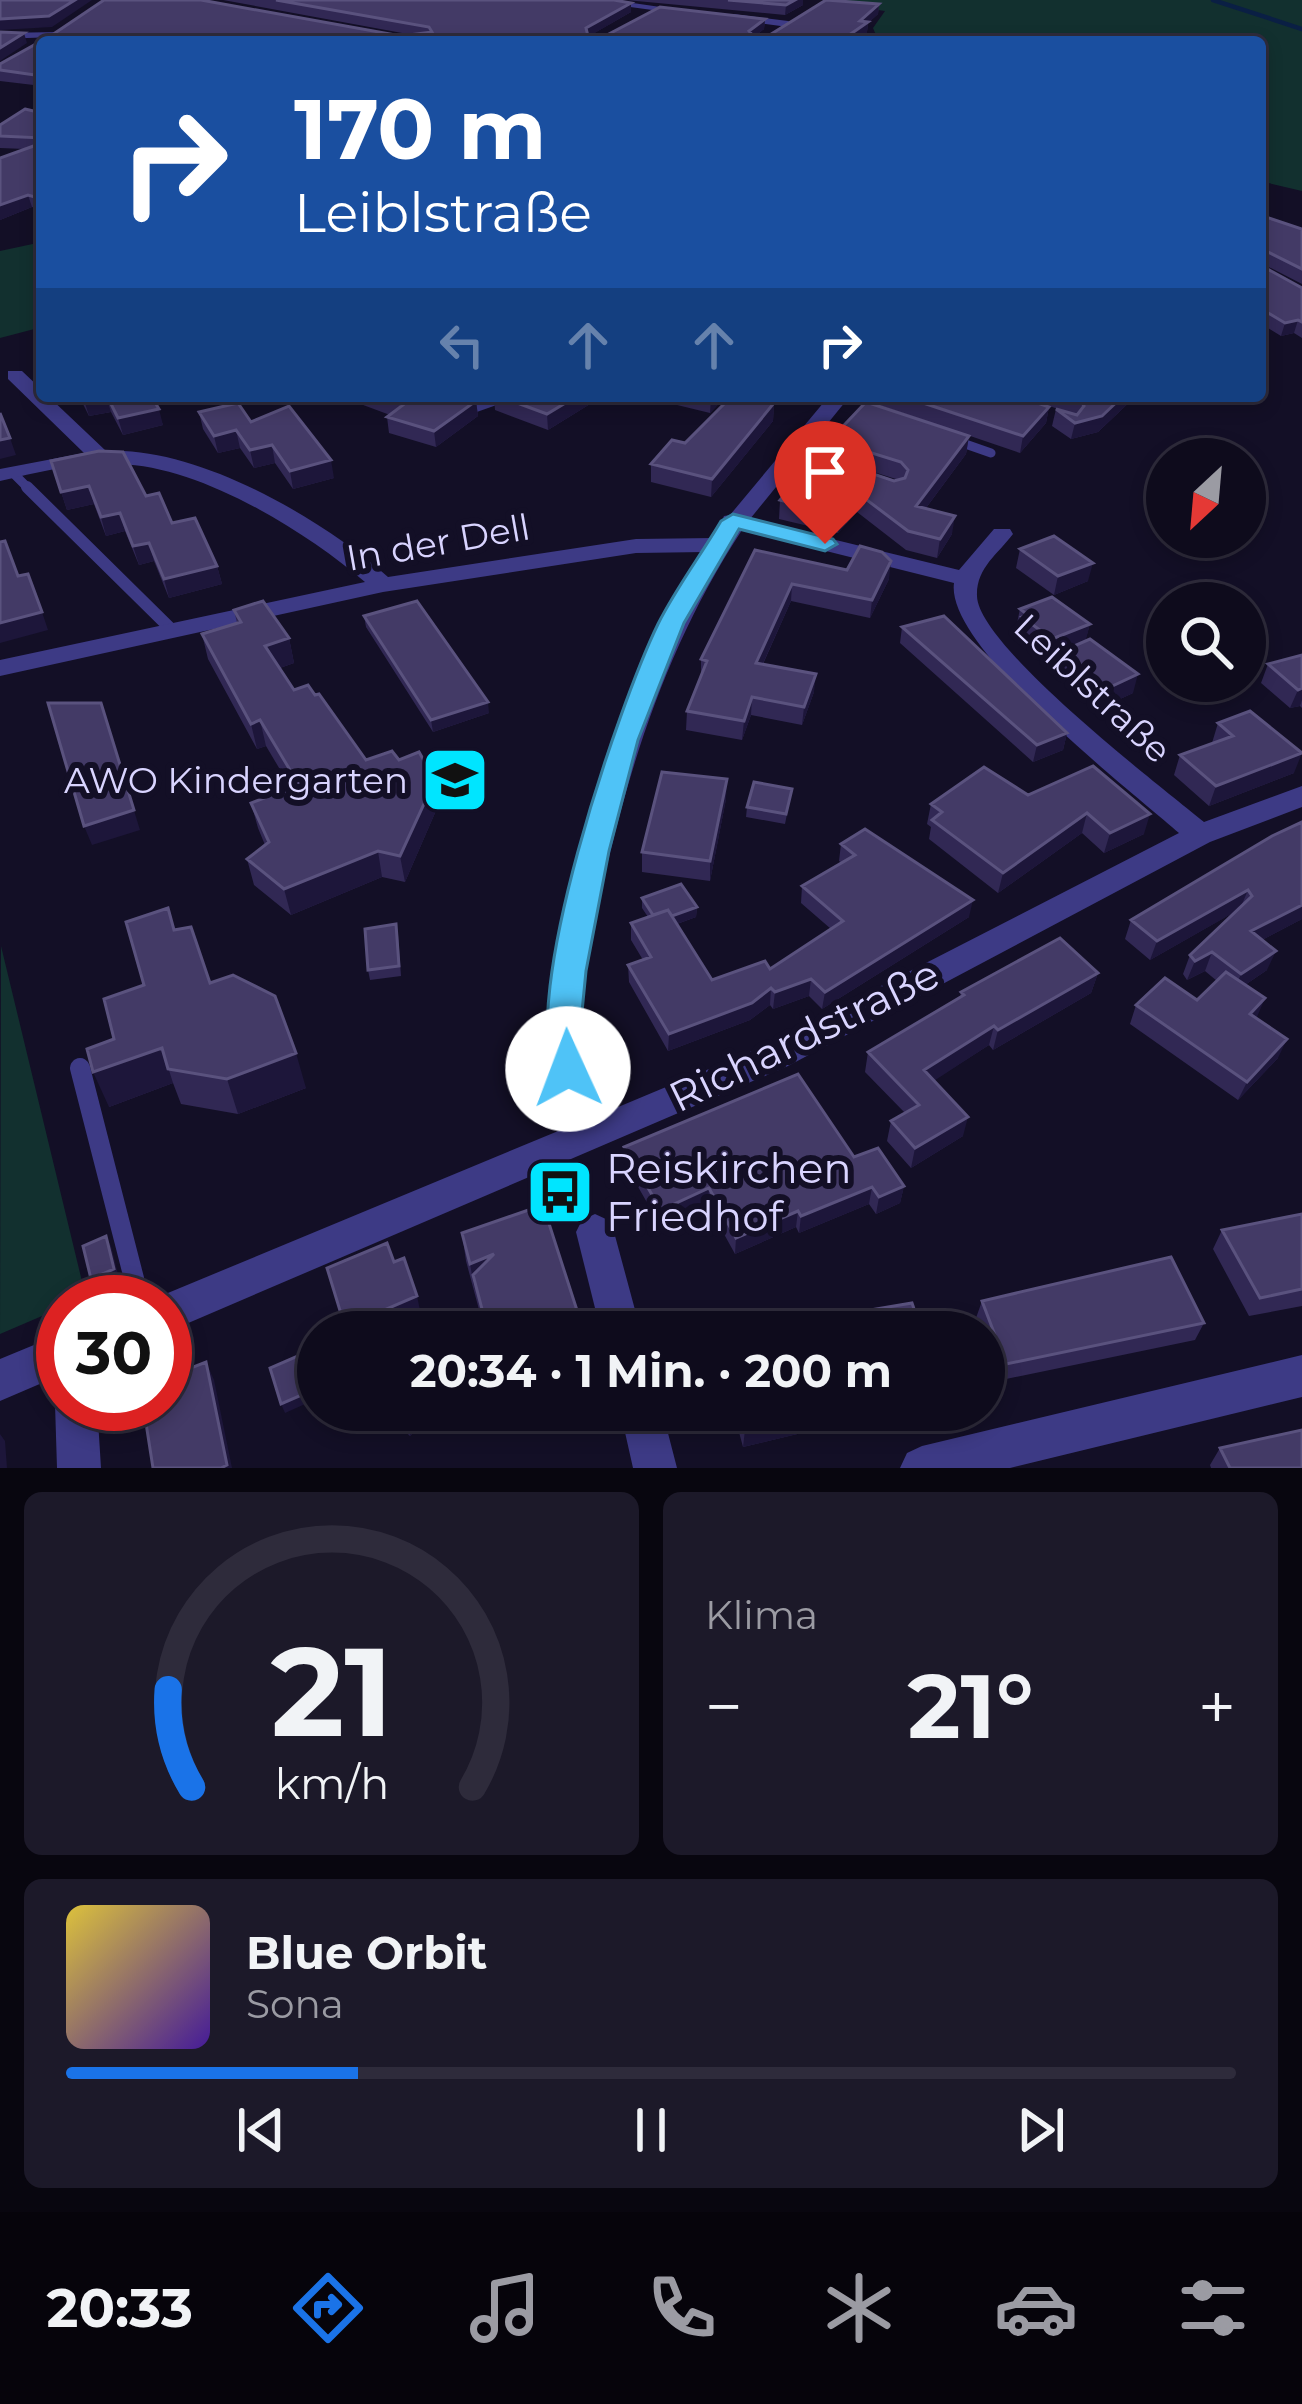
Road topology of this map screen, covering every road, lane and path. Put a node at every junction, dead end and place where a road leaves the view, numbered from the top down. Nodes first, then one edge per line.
1 (584, 0) edge
2 (753, 0) edge
3 (658, 8) junction
4 (807, 12) edge
5 (703, 14) edge
6 (73, 23) edge
7 (788, 24) junction
8 (626, 25) edge
9 (774, 33) edge
10 (53, 36) edge
11 (0, 37) edge
12 (36, 39) edge
13 (36, 47) edge
14 (26, 54) edge
15 (8, 375) edge
16 (36, 400) edge
17 (38, 402) edge
18 (459, 402) edge
19 (491, 402) edge
20 (844, 402) edge
21 (947, 438) edge
22 (991, 453) dead end
23 (100, 457) junction
24 (6, 474) edge
25 (725, 533) junction
26 (1002, 534) dead end
27 (965, 579) junction
28 (382, 586) junction
29 (172, 630) junction
30 (0, 668) edge
31 (1302, 796) edge
32 (1200, 835) junction
33 (80, 1069) dead end
34 (603, 1128) junction
35 (595, 1232) dead end
36 (133, 1275) edge
37 (192, 1303) edge
38 (616, 1311) edge
39 (36, 1365) edge
40 (1302, 1376) edge
41 (0, 1380) edge
42 (77, 1431) edge
43 (645, 1431) edge
44 (79, 1468) edge
45 (655, 1468) edge
46 (922, 1468) edge

1 - 3 street
2 - 7 street
3 - 5 street
3 - 8 street
4 - 7 street
6 - 10 street
7 - 9 street
11 - 12 street
13 - 14 street
15 - 16 street
17 - 23 street
18 - 19 street
20 - 25 street
21 - 22 lane
23 - 24 street
23 - 28 street
24 - 29 lane
25 - 27 street
25 - 28 street, In der Dell
25 - 34 street
26 - 27 street
27 - 32 street, Leiblstraße
28 - 29 street, In der Dell
29 - 30 street, In der Dell
31 - 32 street, Richardstraße
32 - 34 street, Richardstraße
33 - 36 lane
34 - 37 street, Richardstraße
35 - 38 street
39 - 41 street
40 - 46 street
42 - 44 street
43 - 45 street

